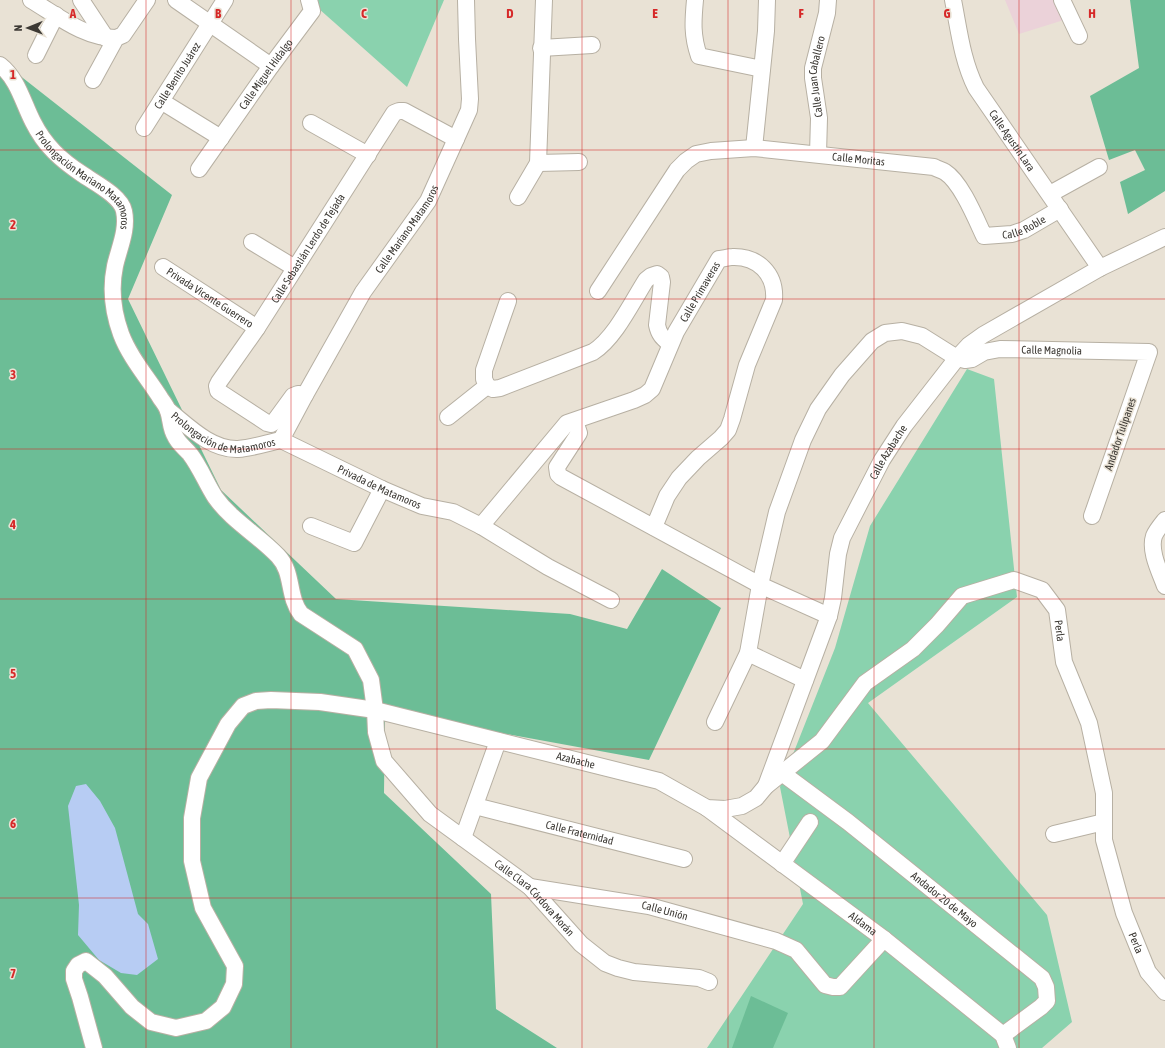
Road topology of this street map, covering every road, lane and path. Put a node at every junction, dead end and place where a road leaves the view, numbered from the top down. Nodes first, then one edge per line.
1 (31, 0) edge
2 (81, 0) edge
3 (147, 0) edge
4 (176, 0) edge
5 (225, 0) edge
6 (466, 0) edge
7 (544, 0) edge
8 (695, 0) edge
9 (767, 0) edge
10 (828, 0) edge
11 (953, 0) edge
12 (1062, 0) edge
13 (310, 6) edge
14 (56, 15) junction
15 (210, 23) junction
16 (1079, 36) dead end
17 (111, 38) junction
18 (592, 45) dead end
19 (541, 48) junction
20 (36, 55) dead end
21 (0, 65) edge
22 (271, 66) junction
23 (762, 69) junction
24 (93, 80) dead end
25 (161, 101) junction
26 (311, 122) dead end
27 (144, 128) dead end
28 (221, 138) junction
29 (456, 139) junction
30 (754, 148) junction
31 (818, 154) junction
32 (368, 155) junction
33 (579, 162) dead end
34 (538, 163) junction
35 (1099, 168) dead end
36 (199, 169) dead end
37 (1050, 194) junction
38 (518, 197) dead end
39 (1060, 209) junction
40 (984, 236) joint
41 (1165, 237) edge
42 (252, 242) dead end
43 (163, 267) dead end
44 (295, 268) junction
45 (1100, 268) junction
46 (598, 291) dead end
47 (508, 301) dead end
48 (257, 328) junction
49 (670, 344) junction
50 (1149, 352) joint
51 (957, 358) junction
52 (487, 386) junction
53 (305, 395) junction
54 (168, 410) junction
55 (448, 418) dead end
56 (573, 422) junction
57 (281, 440) junction
58 (382, 489) junction
59 (1092, 516) dead end
60 (1164, 524) edge
61 (311, 526) dead end
62 (481, 526) junction
63 (654, 527) junction
64 (760, 585) junction
65 (1165, 586) edge
66 (611, 600) dead end
67 (829, 616) junction
68 (748, 653) junction
69 (806, 680) junction
70 (375, 710) junction
71 (715, 722) dead end
72 (498, 741) junction
73 (782, 773) junction
74 (766, 786) junction
75 (475, 806) junction
76 (707, 808) junction
77 (810, 822) dead end
78 (1104, 822) junction
79 (1054, 834) dead end
80 (463, 838) junction
81 (684, 859) dead end
82 (782, 864) junction
83 (530, 887) junction
84 (884, 939) junction
85 (709, 982) dead end
86 (1165, 992) edge
87 (1006, 1041) edge
88 (94, 1048) edge

1 - 14 street
2 - 17 street
3 - 17 street
4 - 15 street
5 - 15 street, Calle Benito Juárez
6 - 29 street, Calle Mariano Matamoros
7 - 19 street
8 - 23 street
9 - 23 street
10 - 31 street, Calle Juan Caballero
11 - 37 street, Calle Agustín Lara
12 - 16 street
13 - 22 street, Calle Miguel Hidalgo
14 - 17 street
14 - 20 street
15 - 22 street
15 - 25 street, Calle Benito Juárez
17 - 24 street
18 - 19 street
19 - 34 street
21 - 54 street, Prolongación Mariano Matamoros
22 - 28 street, Calle Miguel Hidalgo
23 - 30 street
25 - 27 street, Calle Benito Juárez
25 - 28 street
26 - 32 street
28 - 36 street, Calle Miguel Hidalgo
29 - 32 street, Calle Sebastián Lerdo de Tejada
29 - 53 street, Calle Mariano Matamoros
30 - 31 street, Calle Moritas
30 - 46 street, Calle Moritas
31 - 40 street, Calle Moritas
32 - 44 street, Calle Sebastián Lerdo de Tejada
33 - 34 street
34 - 38 street
35 - 37 street
37 - 39 street, Calle Agustín Lara
39 - 40 street, Calle Roble
39 - 45 street, Calle Agustín Lara
41 - 45 street, Calle Azabache
42 - 44 street
43 - 48 street, Privada Vicente Guerrero
44 - 48 street, Calle Sebastián Lerdo de Tejada
45 - 51 street, Calle Azabache
47 - 52 street
48 - 53 street, Calle Sebastián Lerdo de Tejada
49 - 52 street
49 - 56 street, Calle Primaveras
49 - 63 street, Calle Primaveras
50 - 51 street, Calle Magnolia
50 - 59 street, Andador Tulipanes
51 - 64 street
51 - 67 street, Calle Azabache
52 - 55 street
53 - 57 street, Calle Mariano Matamoros
54 - 57 street, Prolongación de Matamoros
54 - 70 street
56 - 62 street, Calle Primaveras
56 - 63 street
57 - 58 street, Privada de Matamoros
58 - 61 street
58 - 62 street, Privada de Matamoros
60 - 65 street
62 - 66 street, Privada de Matamoros
63 - 64 street
64 - 67 street
64 - 68 street
67 - 69 street, Calle Azabache
68 - 69 street
68 - 71 street
69 - 74 street, Calle Azabache
70 - 72 street, Azabache
70 - 80 street, Calle Clara Córdova Morán
70 - 88 street, Azabache
72 - 75 street
72 - 76 street, Azabache
73 - 74 street, Perla
73 - 78 street, Perla
73 - 87 street, Andador 20 de Mayo
74 - 76 street, Azabache
75 - 80 street
75 - 81 street, Calle Fraternidad
76 - 82 street, Aldama
77 - 82 street
78 - 79 street
78 - 86 street, Perla
80 - 83 street, Calle Clara Córdova Morán
82 - 84 street, Aldama
83 - 84 street, Calle Unión
83 - 85 street, Calle Clara Córdova Morán
84 - 87 street, Aldama

